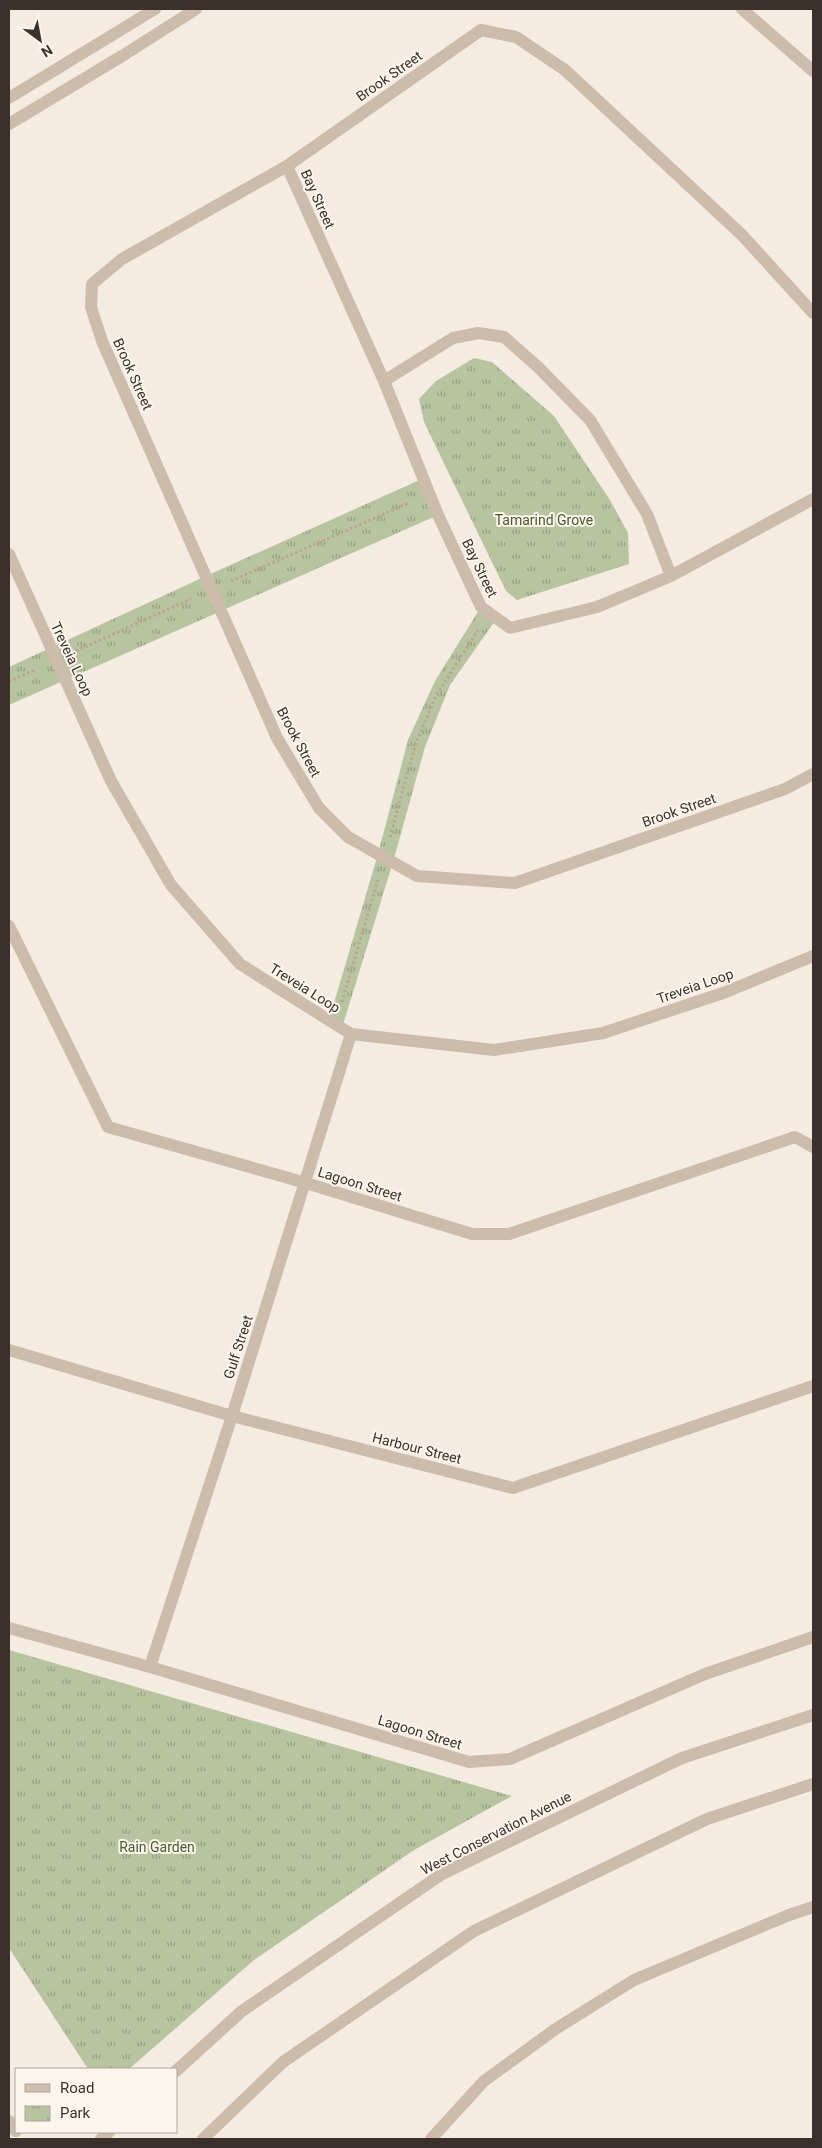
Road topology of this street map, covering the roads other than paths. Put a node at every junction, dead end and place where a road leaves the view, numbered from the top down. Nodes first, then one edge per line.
1 (155, 9) edge
2 (196, 9) edge
3 (742, 9) edge
4 (813, 71) edge
5 (9, 98) edge
6 (9, 124) edge
7 (287, 166) junction
8 (813, 314) edge
9 (384, 380) junction
10 (813, 499) edge
11 (9, 554) edge
12 (671, 576) junction
13 (813, 774) edge
14 (9, 926) edge
15 (813, 956) edge
16 (351, 1034) junction
17 (813, 1147) edge
18 (306, 1183) junction
19 (9, 1350) edge
20 (813, 1386) edge
21 (232, 1416) junction
22 (9, 1628) edge
23 (813, 1636) edge
24 (150, 1667) junction
25 (813, 1715) edge
26 (813, 1784) edge
27 (813, 1907) edge
28 (178, 2069) edge
29 (202, 2139) edge
30 (431, 2139) edge

1 - 5 street
2 - 6 street
3 - 4 street
7 - 8 street, Brook Street
7 - 9 street, Bay Street
7 - 13 street, Brook Street
9 - 12 street
9 - 12 street, Bay Street
10 - 12 street, Bay Street
11 - 16 street, Treveia Loop
14 - 18 street, Lagoon Street
15 - 16 street, Treveia Loop
16 - 18 street, Gulf Street
17 - 18 street, Lagoon Street
18 - 21 street, Gulf Street
19 - 21 street, Harbour Street
20 - 21 street, Harbour Street
21 - 24 street, Gulf Street
22 - 24 street, Lagoon Street
23 - 24 street, Lagoon Street
25 - 28 street, West Conservation Avenue
26 - 29 street
27 - 30 street

